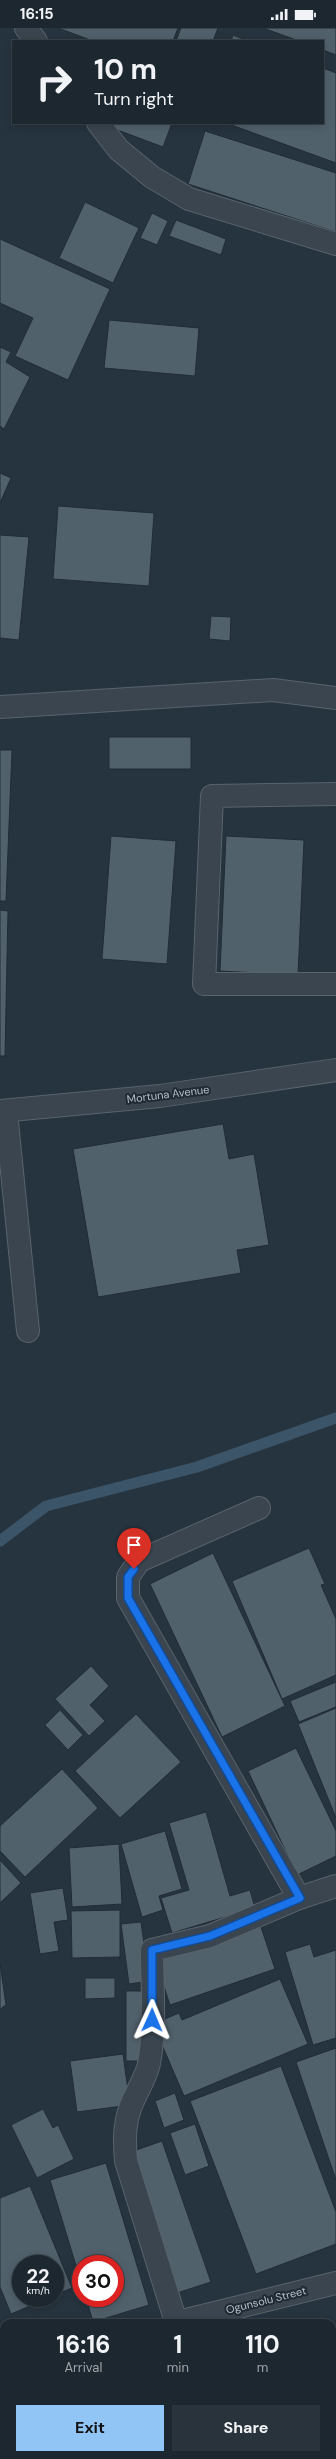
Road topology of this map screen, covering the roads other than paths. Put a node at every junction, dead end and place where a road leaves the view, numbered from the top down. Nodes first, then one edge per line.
1 (26, 28) edge
2 (35, 40) edge
3 (99, 124) edge
4 (336, 244) edge
5 (336, 698) edge
6 (0, 707) edge
7 (336, 794) edge
8 (336, 984) edge
9 (336, 1070) edge
10 (3, 1111) edge
11 (28, 1331) dead end
12 (259, 1508) dead end
13 (336, 1886) edge
14 (300, 1898) junction
15 (336, 2283) edge
16 (174, 2319) edge
17 (191, 2319) edge

1 - 2 street
3 - 4 street
5 - 6 street
7 - 8 street
9 - 10 street, Mortuna Avenue
10 - 11 street
12 - 14 street
13 - 14 street
14 - 16 street
15 - 17 street, Ogunsolu Street

